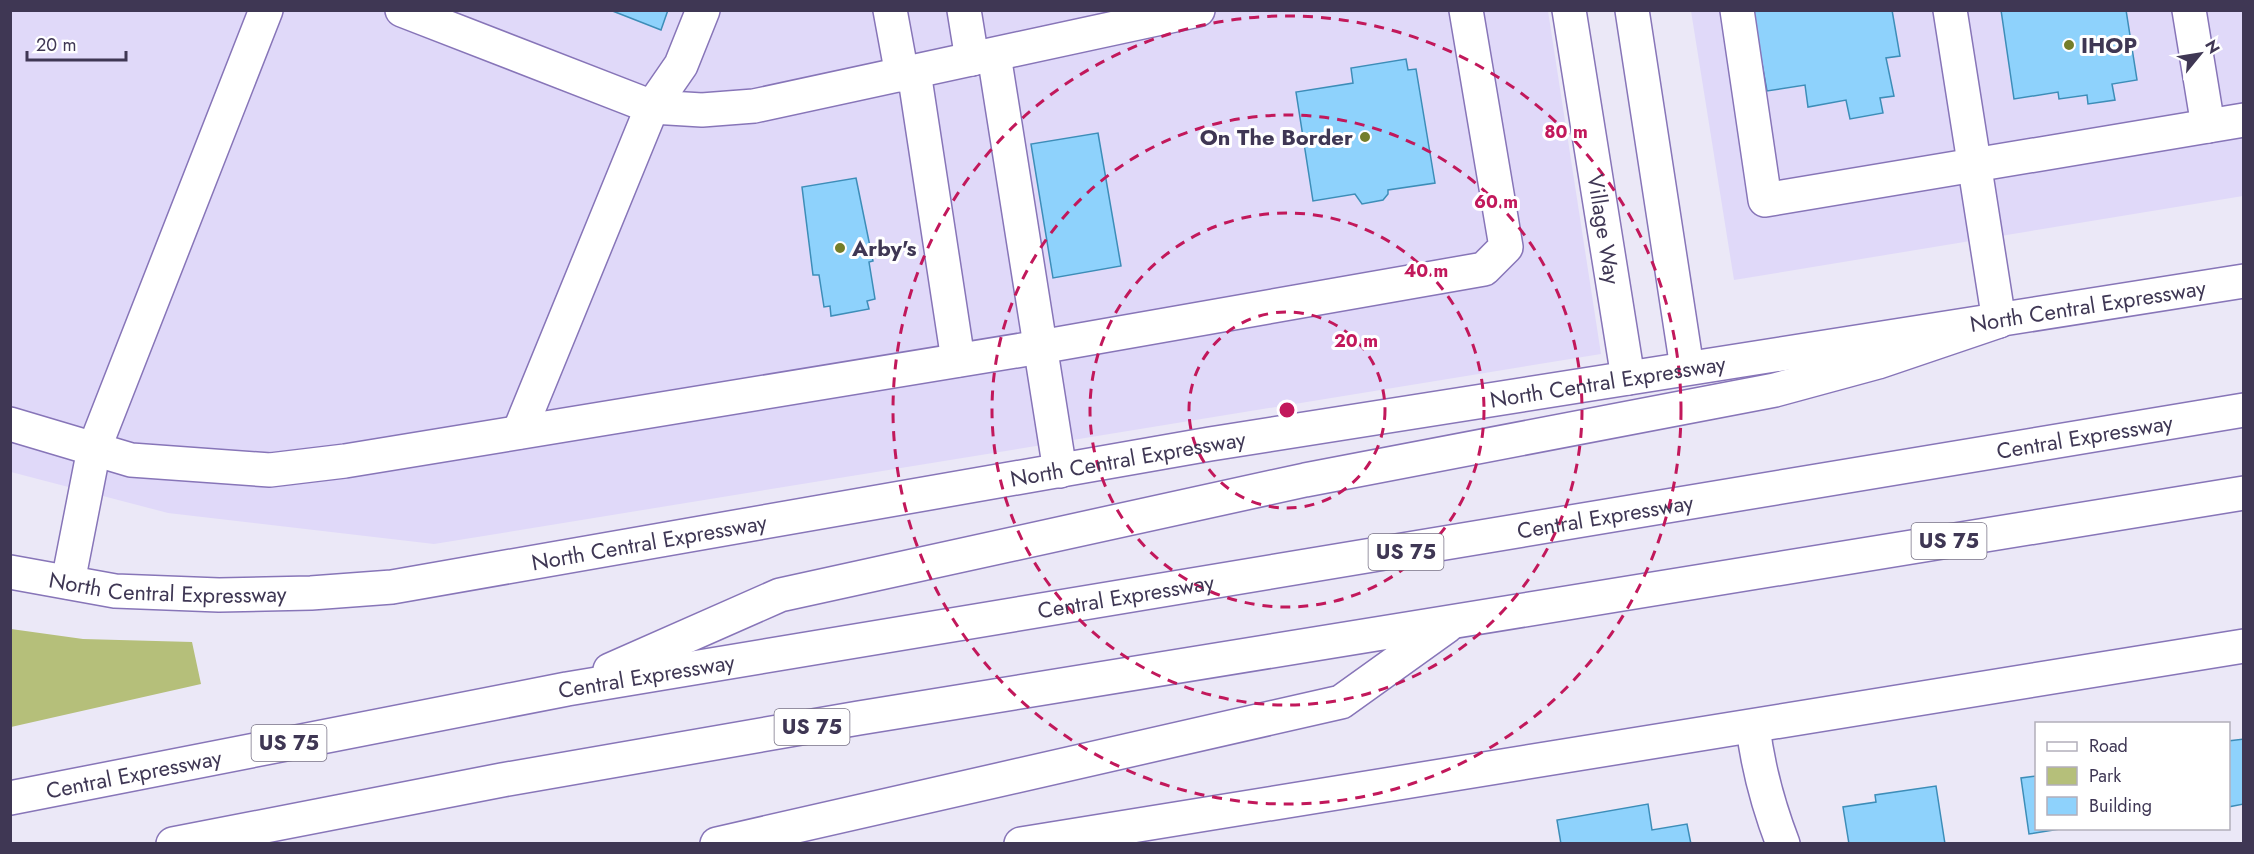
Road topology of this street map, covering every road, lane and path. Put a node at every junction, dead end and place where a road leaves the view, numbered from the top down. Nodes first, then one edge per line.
1 (266, 10) edge
2 (402, 10) edge
3 (702, 10) edge
4 (890, 10) edge
5 (964, 10) edge
6 (1198, 10) edge
7 (1466, 10) edge
8 (1569, 10) edge
9 (1632, 10) edge
10 (1737, 10) edge
11 (1950, 10) edge
12 (2189, 10) edge
13 (983, 57) junction
14 (908, 73) junction
15 (652, 108) junction
16 (2244, 120) edge
17 (2208, 126) junction
18 (1974, 164) junction
19 (2244, 281) edge
20 (1999, 321) junction
21 (1040, 347) junction
22 (958, 360) junction
23 (1688, 368) junction
24 (1628, 378) junction
25 (2244, 410) edge
26 (10, 424) edge
27 (519, 432) junction
28 (94, 449) junction
29 (1060, 471) junction
30 (2244, 493) edge
31 (10, 572) edge
32 (68, 582) junction
33 (1453, 622) junction
34 (2244, 646) edge
35 (567, 689) junction
36 (1753, 727) junction
37 (10, 798) edge
38 (173, 843) edge
39 (717, 843) edge
40 (1021, 843) edge
41 (1783, 843) edge

1 - 28 main road
2 - 15 main road
3 - 15 main road
4 - 14 main road
5 - 13 main road
6 - 13 main road
7 - 21 main road
8 - 24 main road, Village Way
9 - 23 main road
10 - 18 main road
11 - 18 main road
12 - 17 main road
13 - 14 main road
13 - 21 main road
14 - 15 main road
14 - 22 main road
15 - 27 main road
16 - 17 main road
17 - 18 main road
18 - 20 main road
19 - 20 main road, North Central Expressway
20 - 23 main road, North Central Expressway
20 - 35 main road
21 - 22 main road
21 - 29 main road
22 - 27 main road
23 - 24 main road, North Central Expressway
24 - 29 main road, North Central Expressway
25 - 35 main road, Central Expressway / US 75
26 - 28 main road
27 - 28 main road
28 - 32 main road
29 - 32 main road, North Central Expressway
30 - 33 main road, US 75
31 - 32 main road, North Central Expressway
33 - 38 main road, US 75
33 - 39 main road
34 - 36 main road
35 - 37 main road, Central Expressway / US 75
36 - 40 main road
36 - 41 main road

